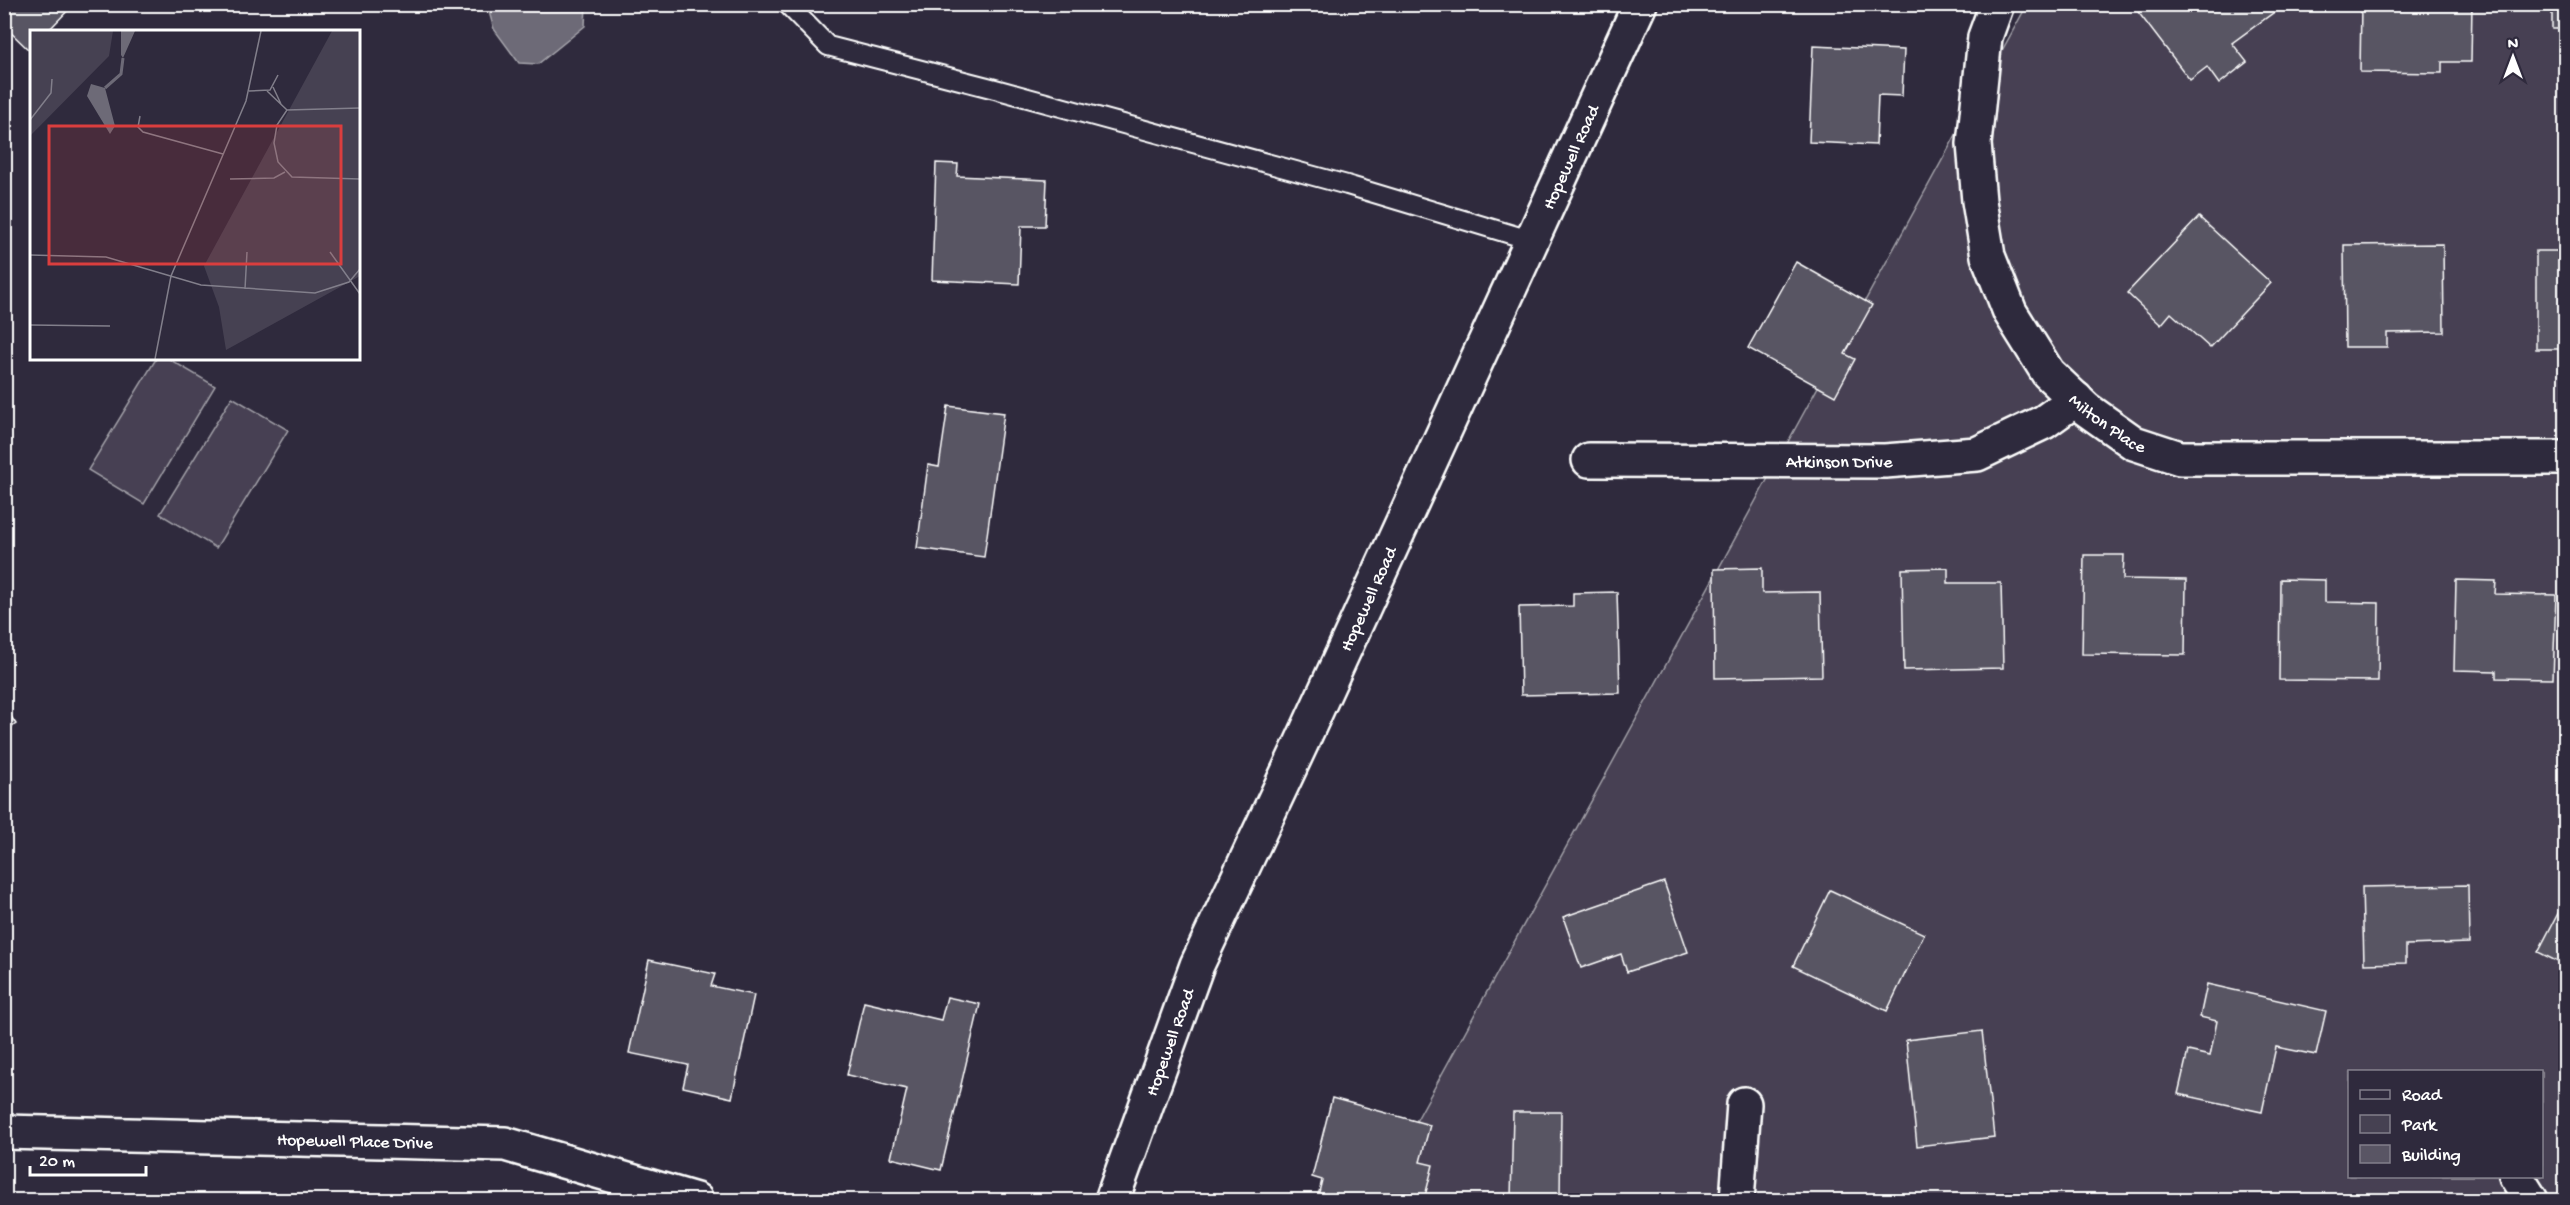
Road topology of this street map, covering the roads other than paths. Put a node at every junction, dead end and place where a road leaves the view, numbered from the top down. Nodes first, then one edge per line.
1 (787, 4) edge
2 (1640, 4) edge
3 (1997, 4) edge
4 (1530, 240) junction
5 (2076, 399) junction
6 (2565, 458) edge
7 (1589, 460) dead end
8 (1744, 1104) dead end
9 (4, 1132) edge
10 (2517, 1178) edge
11 (696, 1200) edge
12 (1112, 1200) edge
13 (1737, 1200) edge
14 (2531, 1200) edge

1 - 4 lane
2 - 4 street, Hopewell Road
3 - 5 street, Milton Place
4 - 12 street, Hopewell Road
5 - 6 street, Milton Place
5 - 7 street, Atkinson Drive
8 - 13 street
9 - 11 street, Hopewell Place Drive
10 - 14 street

